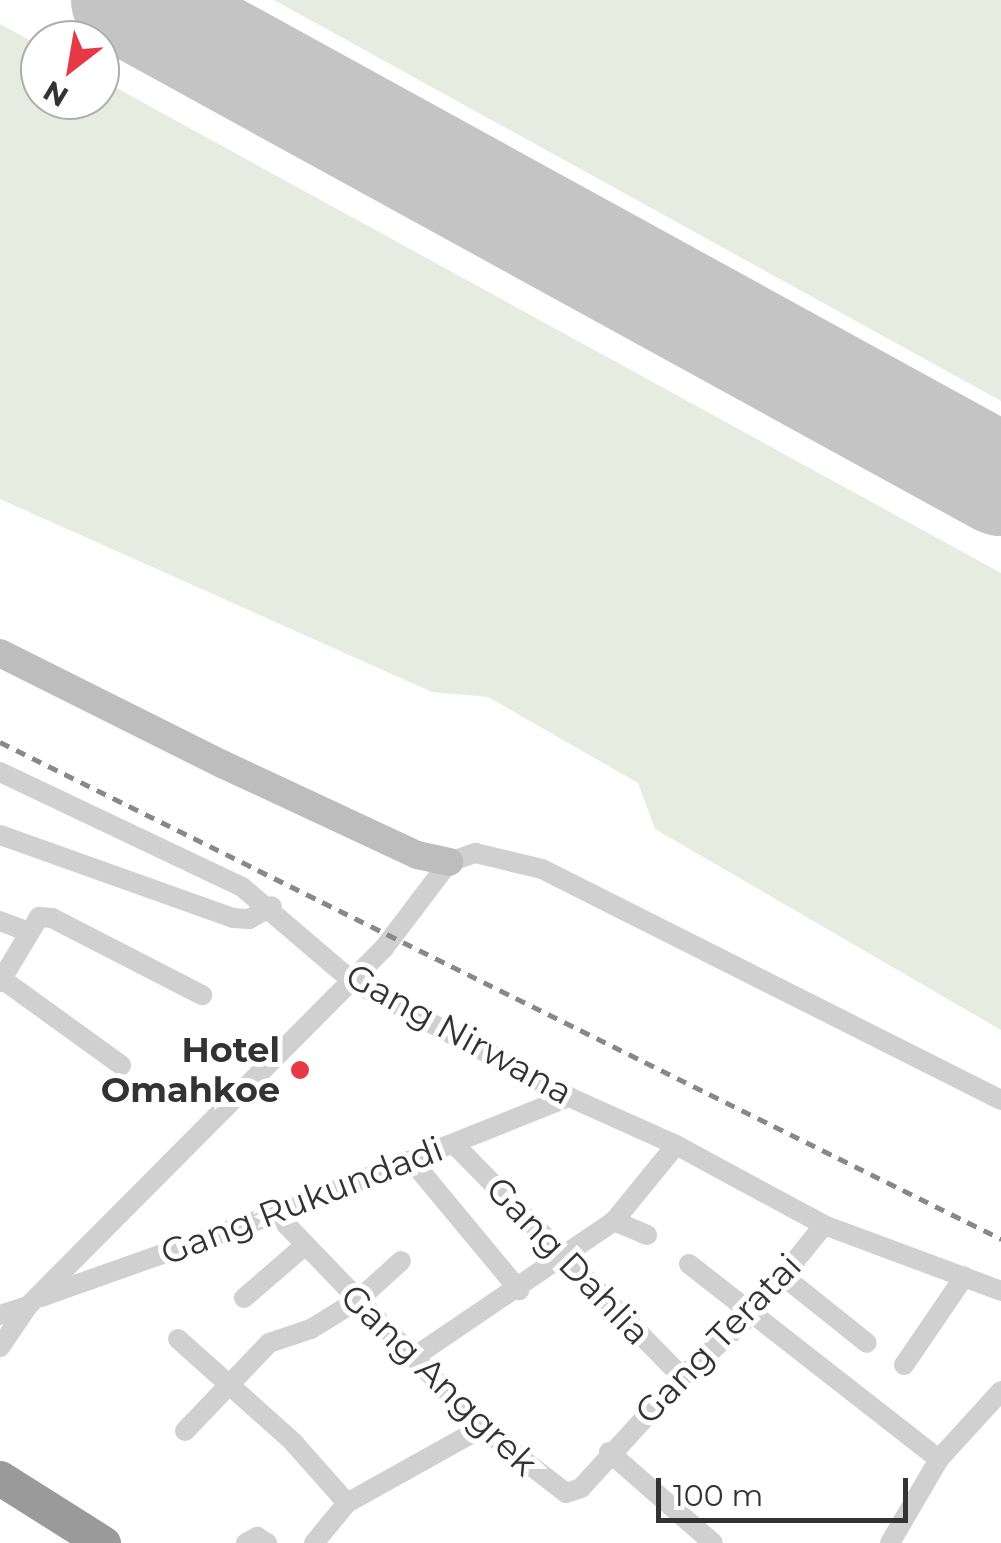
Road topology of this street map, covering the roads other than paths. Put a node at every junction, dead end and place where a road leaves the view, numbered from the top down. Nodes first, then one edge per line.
1 (0, 653) edge
2 (0, 772) edge
3 (0, 836) edge
4 (449, 862) junction
5 (272, 906) junction
6 (0, 921) edge
7 (30, 932) junction
8 (1, 980) edge
9 (352, 981) junction
10 (202, 994) dead end
11 (122, 1065) dead end
12 (569, 1097) junction
13 (1001, 1100) edge
14 (454, 1144) junction
15 (676, 1145) junction
16 (412, 1160) junction
17 (276, 1214) junction
18 (614, 1222) junction
19 (824, 1224) junction
20 (647, 1235) dead end
21 (302, 1248) junction
22 (563, 1258) junction
23 (402, 1262) dead end
24 (689, 1264) dead end
25 (784, 1276) junction
26 (964, 1278) junction
27 (519, 1290) junction
28 (1001, 1291) edge
29 (244, 1298) dead end
30 (358, 1300) junction
31 (31, 1303) junction
32 (752, 1314) junction
33 (0, 1315) edge
34 (178, 1338) dead end
35 (866, 1342) dead end
36 (0, 1347) edge
37 (414, 1357) junction
38 (904, 1365) dead end
39 (682, 1378) junction
40 (227, 1384) junction
41 (1001, 1391) edge
42 (482, 1428) junction
43 (185, 1432) dead end
44 (609, 1452) junction
45 (939, 1459) junction
46 (0, 1478) edge
47 (347, 1503) junction
48 (0, 1506) edge
49 (58, 1543) edge
50 (103, 1543) edge
51 (246, 1543) edge
52 (266, 1543) edge
53 (314, 1543) edge
54 (713, 1543) edge
55 (890, 1543) edge

1 - 4 street
2 - 5 street, Gang Nirwana
3 - 5 street
4 - 9 street
4 - 13 street
5 - 9 street, Gang Nirwana
6 - 7 street
7 - 8 street
7 - 10 street
8 - 11 street
9 - 12 street, Gang Nirwana
9 - 31 street
12 - 14 street, Gang Rukundadi
12 - 15 street, Gang Nirwana
14 - 16 street, Gang Rukundadi
14 - 22 street, Gang Dahlia
15 - 18 street
15 - 19 street, Gang Nirwana
16 - 17 street, Gang Rukundadi
16 - 27 street
17 - 21 street, Gang Anggrek
17 - 31 street, Gang Rukundadi
18 - 20 street
18 - 22 street
19 - 25 street, Gang Teratai
19 - 26 street, Gang Nirwana
21 - 29 street
21 - 30 street, Gang Anggrek
22 - 27 street
22 - 39 street, Gang Dahlia
23 - 30 street
24 - 32 street
25 - 32 street, Gang Teratai
25 - 35 street
26 - 28 street, Gang Nirwana
26 - 38 street
27 - 37 street
30 - 37 street, Gang Anggrek
30 - 40 street
31 - 33 street, Gang Rukundadi
31 - 36 street
32 - 39 street, Gang Teratai
32 - 45 street
34 - 40 street
37 - 42 street, Gang Anggrek
39 - 44 street, Gang Teratai
40 - 43 street
40 - 47 street
41 - 45 street
42 - 44 street, Gang Anggrek
42 - 47 street
44 - 54 street
45 - 55 street
46 - 50 highway
47 - 53 street
48 - 49 highway
51 - 52 street

